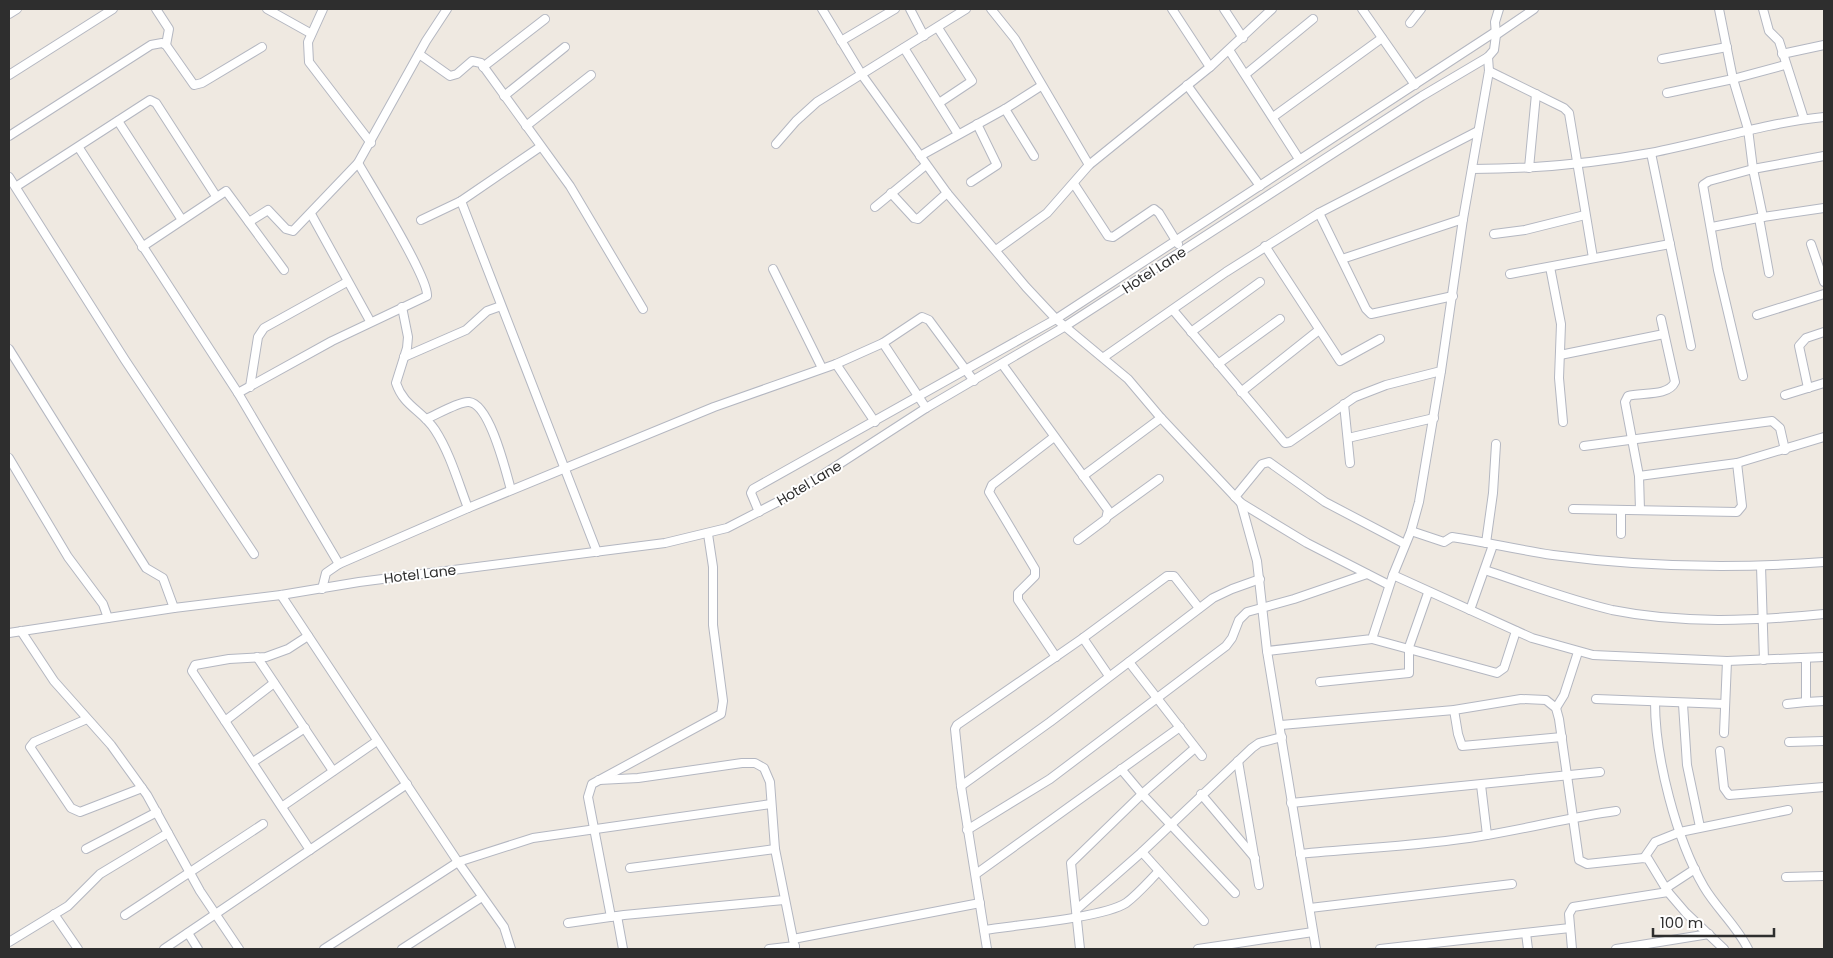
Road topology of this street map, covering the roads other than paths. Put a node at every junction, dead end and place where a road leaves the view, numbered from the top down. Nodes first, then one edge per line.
1 (17, 9) edge
2 (113, 9) edge
3 (156, 9) edge
4 (267, 9) edge
5 (323, 9) edge
6 (447, 9) edge
7 (822, 9) edge
8 (895, 9) edge
9 (910, 9) edge
10 (966, 9) edge
11 (991, 9) edge
12 (1172, 9) edge
13 (1224, 9) edge
14 (1272, 9) edge
15 (1362, 9) edge
16 (1421, 9) edge
17 (1499, 9) edge
18 (1534, 9) edge
19 (1719, 9) edge
20 (1763, 9) edge
21 (9, 14) edge
22 (545, 19) dead end
23 (1313, 19) dead end
24 (1410, 23) dead end
25 (938, 28) junction
26 (310, 33) junction
27 (924, 36) junction
28 (1243, 38) junction
29 (1382, 38) junction
30 (1495, 38) junction
31 (840, 41) junction
32 (166, 45) junction
33 (1824, 45) edge
34 (262, 47) dead end
35 (565, 47) dead end
36 (1727, 47) junction
37 (904, 48) junction
38 (1229, 50) junction
39 (419, 54) junction
40 (1782, 54) junction
41 (1488, 57) junction
42 (1662, 59) dead end
43 (1785, 65) junction
44 (483, 67) junction
45 (1210, 67) junction
46 (1488, 71) junction
47 (862, 74) junction
48 (1246, 74) junction
49 (9, 75) edge
50 (591, 75) dead end
51 (1733, 79) junction
52 (1187, 85) junction
53 (1415, 85) junction
54 (1041, 86) junction
55 (1667, 93) dead end
56 (1536, 94) junction
57 (504, 96) junction
58 (939, 103) junction
59 (1005, 109) junction
60 (1273, 117) junction
61 (1824, 117) edge
62 (1804, 119) junction
63 (118, 121) junction
64 (977, 124) junction
65 (526, 126) junction
66 (1748, 130) junction
67 (1478, 131) junction
68 (958, 134) junction
69 (9, 136) edge
70 (371, 143) junction
71 (776, 144) dead end
72 (540, 147) junction
73 (79, 148) junction
74 (1650, 153) junction
75 (920, 156) junction
76 (1034, 156) dead end
77 (1824, 156) edge
78 (1299, 159) junction
79 (358, 164) junction
80 (1089, 164) junction
81 (926, 165) junction
82 (1577, 165) junction
83 (1529, 168) junction
84 (1472, 169) junction
85 (1753, 170) junction
86 (9, 177) edge
87 (971, 182) dead end
88 (1074, 184) junction
89 (17, 186) junction
90 (1260, 186) junction
91 (891, 193) junction
92 (947, 193) junction
93 (216, 196) junction
94 (461, 201) junction
95 (875, 207) dead end
96 (1824, 208) edge
97 (1319, 212) junction
98 (311, 214) junction
99 (1585, 214) junction
100 (1761, 217) junction
101 (1463, 219) junction
102 (182, 220) junction
103 (421, 220) dead end
104 (249, 222) junction
105 (1712, 228) junction
106 (1494, 234) dead end
107 (1670, 244) junction
108 (1812, 244) dead end
109 (1180, 246) junction
110 (1265, 246) junction
111 (142, 247) junction
112 (996, 250) junction
113 (1593, 258) junction
114 (1342, 259) junction
115 (1550, 267) junction
116 (772, 269) dead end
117 (284, 270) dead end
118 (1770, 273) dead end
119 (1510, 274) dead end
120 (347, 282) junction
121 (1260, 282) dead end
122 (1824, 282) edge
123 (1824, 294) edge
124 (1453, 296) junction
125 (502, 306) junction
126 (402, 307) junction
127 (643, 309) dead end
128 (1173, 310) junction
129 (1757, 315) dead end
130 (1280, 319) dead end
131 (1661, 319) dead end
132 (370, 321) junction
133 (1060, 323) junction
134 (1318, 330) junction
135 (1191, 332) junction
136 (1824, 332) edge
137 (1664, 334) junction
138 (1380, 339) dead end
139 (883, 343) junction
140 (1691, 346) dead end
141 (10, 352) edge
142 (1560, 354) junction
143 (404, 357) junction
144 (1104, 357) junction
145 (836, 364) junction
146 (1002, 364) junction
147 (1218, 364) junction
148 (822, 368) junction
149 (1441, 371) junction
150 (970, 375) junction
151 (1743, 376) dead end
152 (1824, 383) edge
153 (250, 387) junction
154 (1808, 388) junction
155 (1241, 392) junction
156 (238, 393) junction
157 (1785, 396) dead end
158 (922, 403) junction
159 (1344, 404) junction
160 (1161, 418) junction
161 (1434, 418) junction
162 (426, 419) junction
163 (875, 422) junction
164 (1563, 422) dead end
165 (1054, 436) junction
166 (1824, 437) edge
167 (1348, 438) junction
168 (1632, 440) junction
169 (1496, 444) dead end
170 (1584, 446) dead end
171 (1785, 450) junction
172 (9, 458) edge
173 (1350, 463) dead end
174 (1737, 463) junction
175 (566, 467) junction
176 (1083, 476) junction
177 (1639, 476) junction
178 (1159, 480) dead end
179 (511, 490) junction
180 (1234, 497) junction
181 (1241, 504) junction
182 (756, 505) junction
183 (468, 508) junction
184 (1573, 509) dead end
185 (1621, 510) junction
186 (1640, 510) junction
187 (1108, 516) junction
188 (1411, 532) junction
189 (708, 534) junction
190 (1621, 534) dead end
191 (1078, 540) dead end
192 (1405, 544) junction
193 (1489, 544) junction
194 (596, 546) junction
195 (254, 554) dead end
196 (1824, 562) edge
197 (339, 564) junction
198 (1762, 566) junction
199 (1485, 570) junction
200 (1367, 574) junction
201 (1393, 575) junction
202 (1260, 579) junction
203 (322, 583) junction
204 (1389, 584) junction
205 (1428, 593) junction
206 (281, 595) junction
207 (174, 608) junction
208 (1199, 608) junction
209 (1261, 608) junction
210 (1470, 610) junction
211 (106, 613) junction
212 (1824, 614) edge
213 (1764, 619) junction
214 (1516, 631) junction
215 (21, 632) junction
216 (9, 633) edge
217 (308, 636) junction
218 (1083, 638) junction
219 (1372, 639) junction
220 (1409, 648) junction
221 (1267, 651) junction
222 (1578, 652) junction
223 (1056, 656) junction
224 (258, 657) junction
225 (1824, 657) edge
226 (1806, 658) junction
227 (1727, 660) junction
228 (1764, 660) junction
229 (1130, 662) junction
230 (1110, 676) junction
231 (1320, 682) dead end
232 (274, 683) junction
233 (1157, 698) junction
234 (1596, 699) dead end
235 (1824, 701) edge
236 (1655, 702) junction
237 (1806, 702) junction
238 (1683, 704) junction
239 (1725, 704) junction
240 (1787, 704) dead end
241 (1556, 708) junction
242 (1454, 710) junction
243 (86, 719) junction
244 (225, 721) junction
245 (1281, 725) junction
246 (1180, 727) junction
247 (305, 728) junction
248 (1724, 732) dead end
249 (1282, 737) junction
250 (1562, 737) junction
251 (377, 741) junction
252 (1824, 741) edge
253 (1789, 742) dead end
254 (1196, 748) junction
255 (1720, 751) dead end
256 (1202, 756) dead end
257 (1238, 761) junction
258 (253, 762) junction
259 (1121, 769) junction
260 (333, 771) junction
261 (1600, 772) dead end
262 (1569, 777) junction
263 (597, 780) junction
264 (407, 784) junction
265 (1481, 785) junction
266 (961, 786) junction
267 (142, 788) junction
268 (1824, 788) edge
269 (1142, 794) junction
270 (1201, 794) junction
271 (1291, 803) junction
272 (771, 804) junction
273 (283, 806) junction
274 (1788, 810) dead end
275 (1616, 811) dead end
276 (156, 812) junction
277 (1574, 816) junction
278 (263, 824) dead end
279 (1170, 824) junction
280 (1700, 827) junction
281 (594, 829) junction
282 (967, 830) junction
283 (1680, 832) junction
284 (168, 833) junction
285 (1487, 835) junction
286 (86, 848) dead end
287 (775, 849) junction
288 (310, 850) junction
289 (1142, 852) junction
290 (1300, 854) junction
291 (1255, 858) junction
292 (1644, 858) junction
293 (458, 862) junction
294 (630, 868) dead end
295 (1695, 869) junction
296 (1159, 870) junction
297 (190, 873) junction
298 (976, 874) junction
299 (1824, 876) edge
300 (1786, 877) dead end
301 (1259, 884) dead end
302 (1512, 884) dead end
303 (1667, 890) junction
304 (1235, 893) dead end
305 (482, 897) junction
306 (784, 900) junction
307 (980, 903) junction
308 (1310, 908) junction
309 (1077, 912) junction
310 (54, 914) junction
311 (125, 915) dead end
312 (215, 915) junction
313 (614, 916) junction
314 (1204, 921) dead end
315 (568, 923) dead end
316 (1570, 928) junction
317 (984, 930) junction
318 (1313, 932) junction
319 (188, 933) junction
320 (1526, 933) junction
321 (1709, 934) junction
322 (9, 942) edge
323 (794, 945) edge
324 (78, 949) edge
325 (164, 949) edge
326 (198, 949) edge
327 (239, 949) edge
328 (324, 949) edge
329 (402, 949) edge
330 (511, 949) edge
331 (623, 949) edge
332 (769, 949) edge
333 (987, 949) edge
334 (1080, 949) edge
335 (1198, 949) edge
336 (1316, 949) edge
337 (1380, 949) edge
338 (1528, 949) edge
339 (1572, 949) edge
340 (1616, 949) edge
341 (1724, 949) edge
342 (1748, 949) edge

1 - 21 street
2 - 49 street
3 - 32 street
4 - 26 street
5 - 26 street
6 - 39 street
7 - 31 street
8 - 31 street
9 - 27 street
10 - 25 street
11 - 54 street
12 - 45 street
13 - 28 street
14 - 28 street
15 - 29 street
16 - 24 street
17 - 30 street
18 - 30 street
19 - 36 street
20 - 40 street
22 - 44 street
23 - 48 street
25 - 27 street
25 - 58 street
26 - 70 street
27 - 37 street
28 - 38 street
29 - 53 street
29 - 60 street
30 - 41 street
30 - 53 street
31 - 47 street
32 - 34 street
32 - 69 street
33 - 40 street
35 - 57 street
36 - 42 street
36 - 51 street
37 - 47 street
37 - 58 street
38 - 45 street
38 - 48 street
39 - 44 street
39 - 70 street
40 - 43 street
41 - 46 street
41 - 109 street, Hotel Lane
43 - 51 street
43 - 62 street
44 - 57 street
45 - 52 street
46 - 56 street
46 - 67 street
47 - 71 street
47 - 75 street
48 - 60 street
50 - 65 street
51 - 55 street
51 - 66 street
52 - 80 street
52 - 90 street
53 - 78 street
54 - 59 street
54 - 80 street
56 - 82 street
56 - 83 street
57 - 65 street
58 - 68 street
59 - 64 street
59 - 76 street
60 - 78 street
61 - 62 street
62 - 66 street
63 - 73 street
63 - 93 street
63 - 102 street
64 - 68 street
64 - 87 street
65 - 72 street
66 - 74 street
66 - 85 street
67 - 84 street
67 - 97 street
68 - 75 street
70 - 79 street
72 - 94 street
72 - 127 street
73 - 89 street
73 - 111 street
74 - 82 street
74 - 107 street
75 - 81 street
77 - 85 street
78 - 90 street
79 - 98 street
79 - 126 street
80 - 88 street
81 - 91 street
81 - 92 street
82 - 83 street
82 - 99 street
83 - 84 street
84 - 101 street
85 - 100 street
85 - 105 street
86 - 89 street
88 - 109 street
88 - 112 street
89 - 195 street
90 - 109 street
91 - 92 street
91 - 95 street
92 - 112 street
93 - 102 street
93 - 104 street
94 - 103 street
94 - 125 street
96 - 100 street
97 - 110 street
97 - 114 street
98 - 104 street
98 - 120 street
99 - 106 street
99 - 113 street
100 - 105 street
100 - 118 street
101 - 114 street
101 - 124 street
102 - 111 street
104 - 117 street
105 - 151 street
107 - 113 street
107 - 140 street
108 - 122 street
109 - 133 street, Hotel Lane
109 - 133 street
110 - 128 street
110 - 134 street
111 - 156 street
112 - 133 street
113 - 115 street
114 - 124 street
115 - 119 street
115 - 142 street
116 - 148 street
120 - 132 street
120 - 153 street
121 - 135 street
123 - 129 street
124 - 149 street
125 - 143 street
125 - 175 street
126 - 132 street
126 - 143 street
128 - 135 street
128 - 144 street
130 - 147 street
131 - 137 street
132 - 153 street
133 - 144 street
133 - 146 street, Hotel Lane
133 - 150 street
134 - 138 street
134 - 155 street
135 - 147 street
136 - 154 street
137 - 142 street
137 - 168 street
139 - 145 street
139 - 150 street
139 - 158 street
141 - 207 street
142 - 164 street
143 - 162 street
144 - 160 street
145 - 148 street
145 - 163 street
146 - 150 street, Hotel Lane
146 - 165 street
147 - 155 street
148 - 175 street
149 - 159 street
149 - 161 street
150 - 158 street, Hotel Lane
150 - 158 street
152 - 154 street
153 - 156 street
154 - 157 street
155 - 159 street
156 - 197 street
158 - 163 street
158 - 182 street, Hotel Lane
159 - 167 street
160 - 176 street
160 - 180 street
161 - 167 street
161 - 188 street
162 - 179 street
162 - 183 street
163 - 182 street
165 - 176 street
165 - 223 street
166 - 171 street
167 - 173 street
168 - 170 street
168 - 171 street
168 - 177 street
169 - 193 street
171 - 174 street
172 - 211 street
174 - 177 street
174 - 186 street
175 - 179 street
175 - 194 street
176 - 187 street
177 - 186 street
178 - 187 street
179 - 183 street
180 - 181 street
180 - 192 street
181 - 200 street
181 - 202 street
182 - 189 street, Hotel Lane
183 - 197 street
184 - 185 street
185 - 186 street
185 - 190 street
187 - 191 street
188 - 192 street
188 - 193 street
189 - 194 street, Hotel Lane
189 - 263 street
192 - 201 street
193 - 198 street
193 - 199 street
194 - 203 street, Hotel Lane
196 - 198 street
197 - 203 street
198 - 213 street
199 - 210 street
199 - 213 street
200 - 204 street
200 - 209 street
201 - 204 street
201 - 205 street
202 - 208 street
202 - 209 street
203 - 206 street, Hotel Lane
204 - 219 street
205 - 210 street
205 - 220 street
206 - 207 street, Hotel Lane
206 - 217 street
207 - 211 street, Hotel Lane
208 - 218 street
208 - 229 street
209 - 221 street
209 - 233 street
210 - 214 street
211 - 215 street, Hotel Lane
212 - 213 street
213 - 228 street
214 - 220 street
214 - 222 street
215 - 216 street, Hotel Lane
215 - 243 street
217 - 224 street
217 - 251 street
218 - 223 street
218 - 230 street
219 - 220 street
219 - 221 street
220 - 231 street
221 - 245 street
222 - 227 street
222 - 241 street
223 - 266 street
224 - 232 street
224 - 244 street
225 - 226 street
226 - 228 street
226 - 237 street
227 - 228 street
227 - 239 street
229 - 230 street
229 - 233 street
230 - 266 street
232 - 244 street
232 - 247 street
233 - 246 street
233 - 282 street
234 - 236 street
235 - 237 street
236 - 238 street
236 - 283 street
237 - 240 street
238 - 239 street
238 - 280 street
239 - 248 street
241 - 242 street
241 - 250 street
242 - 245 street
242 - 250 street
243 - 267 street
243 - 267 street
244 - 258 street
245 - 249 street
246 - 254 street
246 - 259 street
247 - 258 street
247 - 260 street
249 - 257 street
249 - 271 street
250 - 262 street
251 - 260 street
251 - 264 street
252 - 253 street
254 - 256 street
254 - 269 street
255 - 268 street
257 - 270 street
257 - 291 street
258 - 273 street
259 - 269 street
259 - 298 street
260 - 273 street
261 - 262 street
262 - 265 street
262 - 277 street
263 - 272 street
263 - 281 street
264 - 288 street
264 - 293 street
265 - 271 street
265 - 285 street
266 - 282 street
267 - 276 street
269 - 279 street
269 - 309 street
270 - 279 street
270 - 291 street
271 - 290 street
272 - 281 street
272 - 287 street
273 - 288 street
274 - 280 street
275 - 277 street
276 - 284 street
276 - 286 street
277 - 285 street
277 - 292 street
278 - 297 street
279 - 289 street
279 - 304 street
280 - 283 street
281 - 293 street
281 - 313 street
282 - 298 street
283 - 292 street
283 - 295 street
284 - 297 street
284 - 310 street
285 - 290 street
287 - 294 street
287 - 306 street
288 - 312 street
289 - 296 street
289 - 309 street
290 - 308 street
291 - 301 street
292 - 303 street
293 - 305 street
293 - 328 street
295 - 303 street
295 - 342 street
296 - 309 street
296 - 314 street
297 - 311 street
297 - 312 street
298 - 307 street
299 - 300 street
302 - 308 street
303 - 316 street
303 - 321 street
305 - 329 street
305 - 330 street
306 - 313 street
306 - 323 street
307 - 317 street
307 - 323 street
308 - 318 street
309 - 317 street
309 - 334 street
310 - 322 street
310 - 324 street
312 - 319 street
312 - 327 street
313 - 315 street
313 - 331 street
316 - 320 street
316 - 339 street
317 - 333 street
318 - 335 street
318 - 336 street
319 - 325 street
319 - 326 street
320 - 337 street
320 - 338 street
321 - 340 street
321 - 341 street
323 - 332 street

